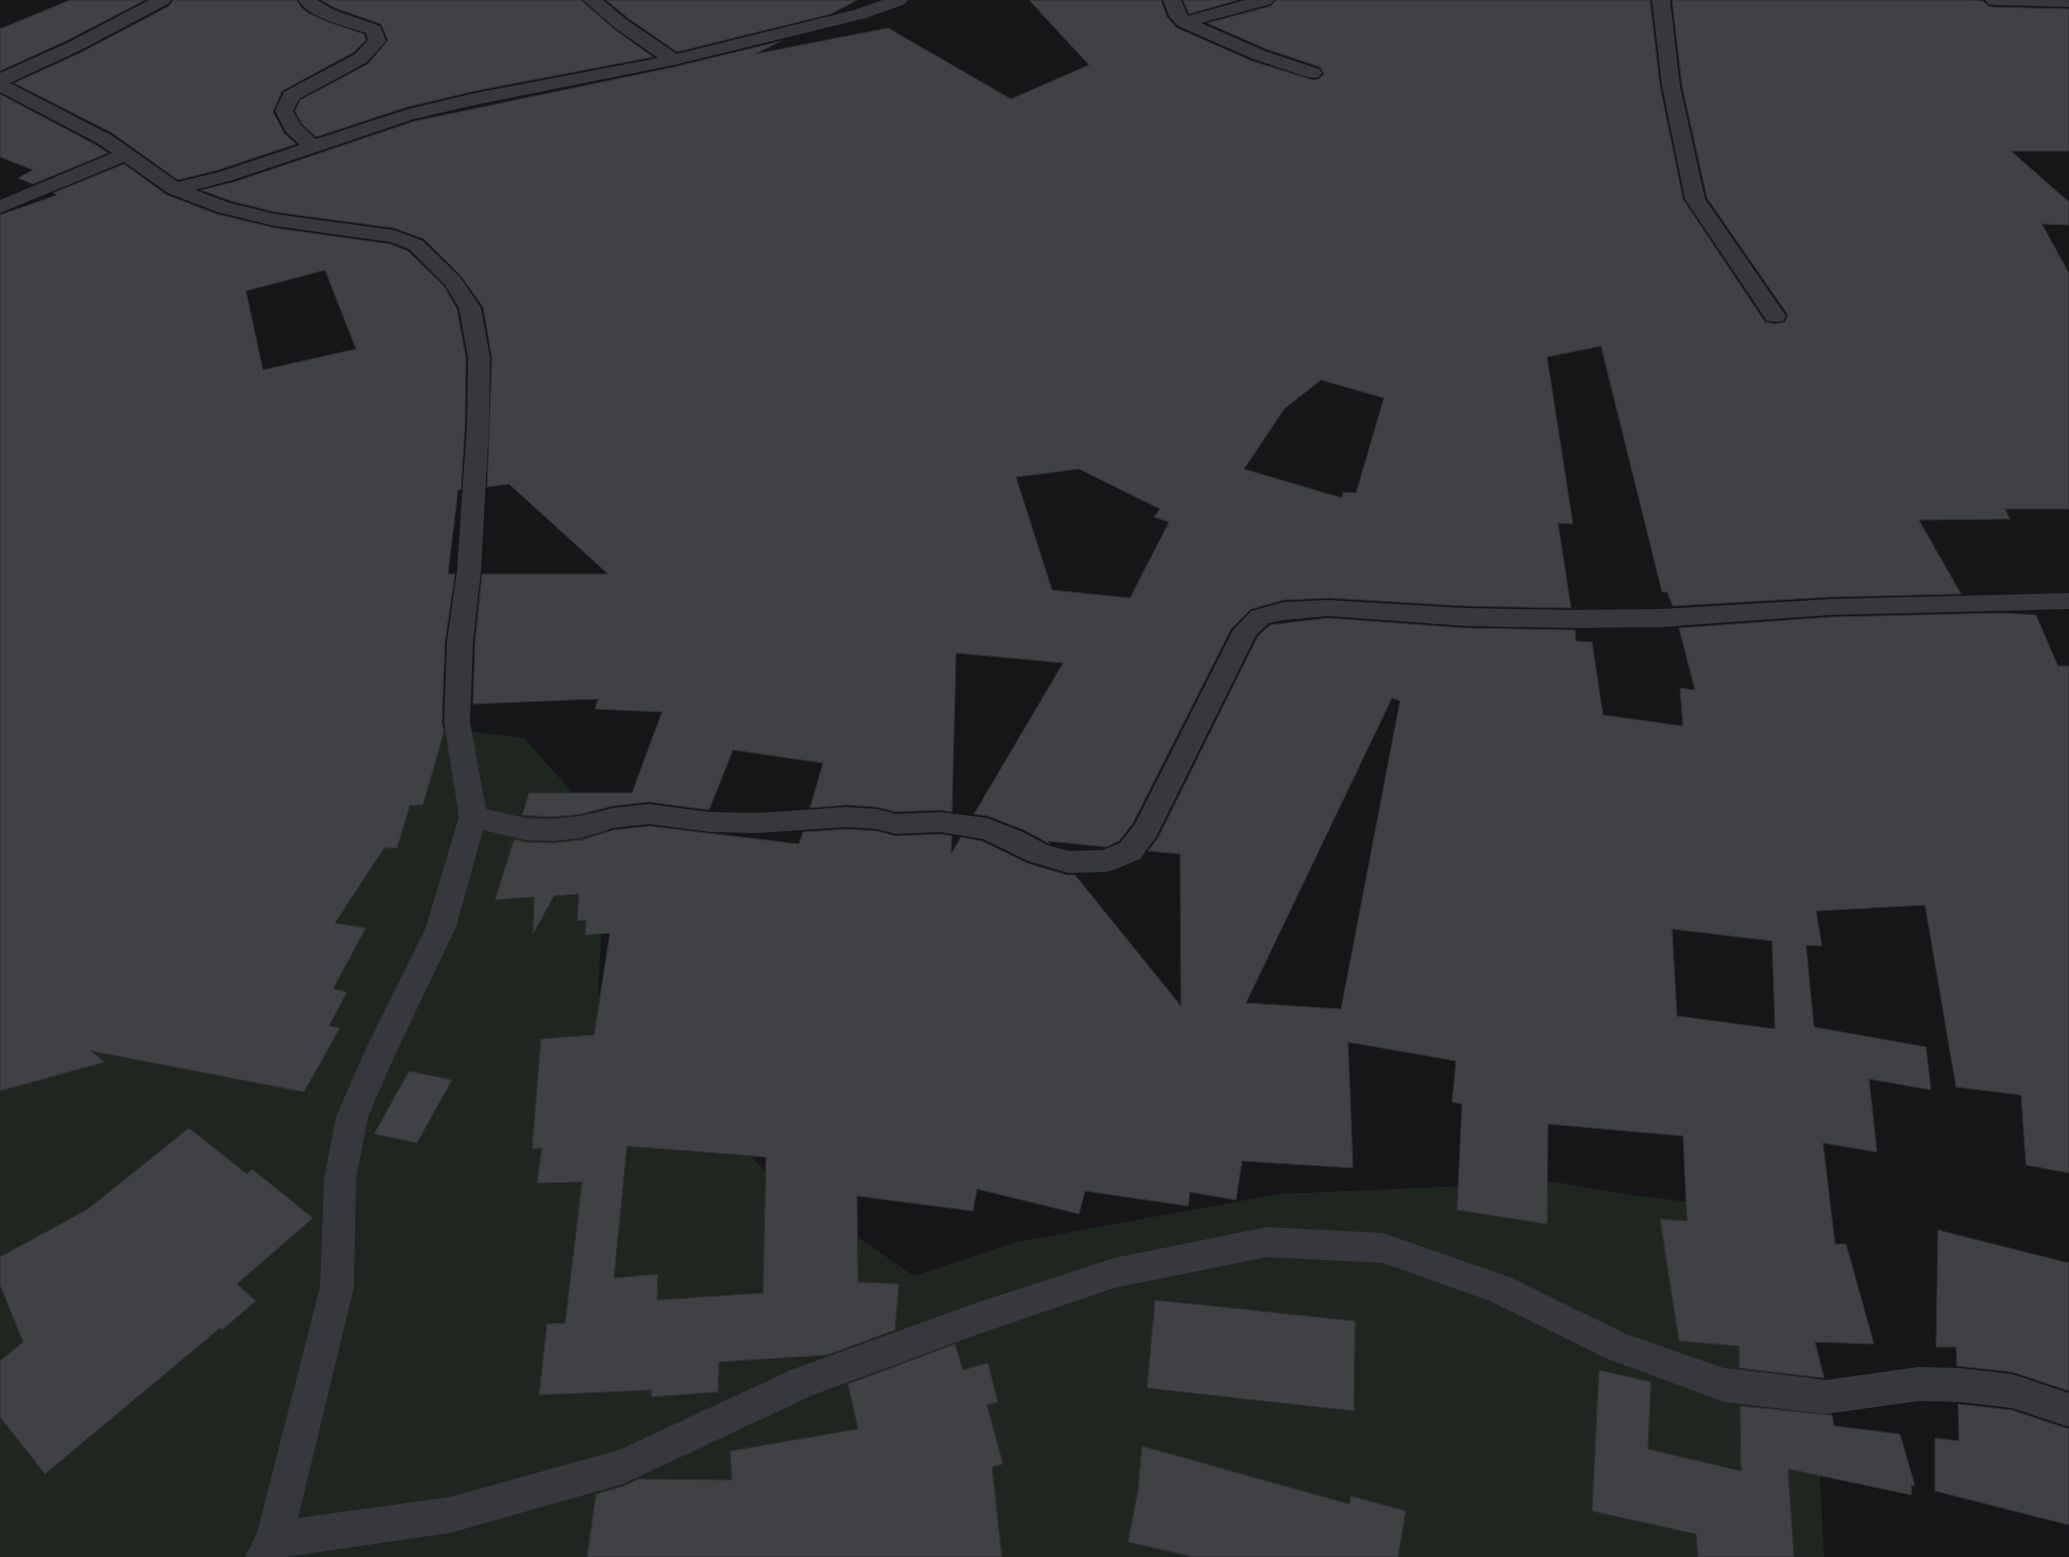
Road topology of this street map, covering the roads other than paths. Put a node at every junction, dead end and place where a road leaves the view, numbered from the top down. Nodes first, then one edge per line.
1 (162, 0) edge
2 (308, 0) edge
3 (592, 0) edge
4 (900, 0) edge
5 (1172, 0) edge
6 (1265, 0) edge
7 (1661, 0) edge
8 (1994, 0) edge
9 (2069, 2) edge
10 (1184, 22) junction
11 (674, 60) junction
12 (1313, 73) dead end
13 (0, 80) edge
14 (0, 85) edge
15 (312, 146) junction
16 (125, 155) junction
17 (175, 189) junction
18 (0, 207) edge
19 (1775, 316) dead end
20 (2069, 601) edge
21 (473, 817) junction
22 (2069, 1410) edge
23 (269, 1548) edge

1 - 13 street
2 - 15 street
3 - 11 street
4 - 11 street
5 - 10 street
6 - 10 street
7 - 19 street
8 - 9 street
10 - 12 street
11 - 15 street
14 - 16 street
15 - 17 street
16 - 17 street
16 - 18 street
17 - 21 street
20 - 21 street
21 - 23 street
22 - 23 street

